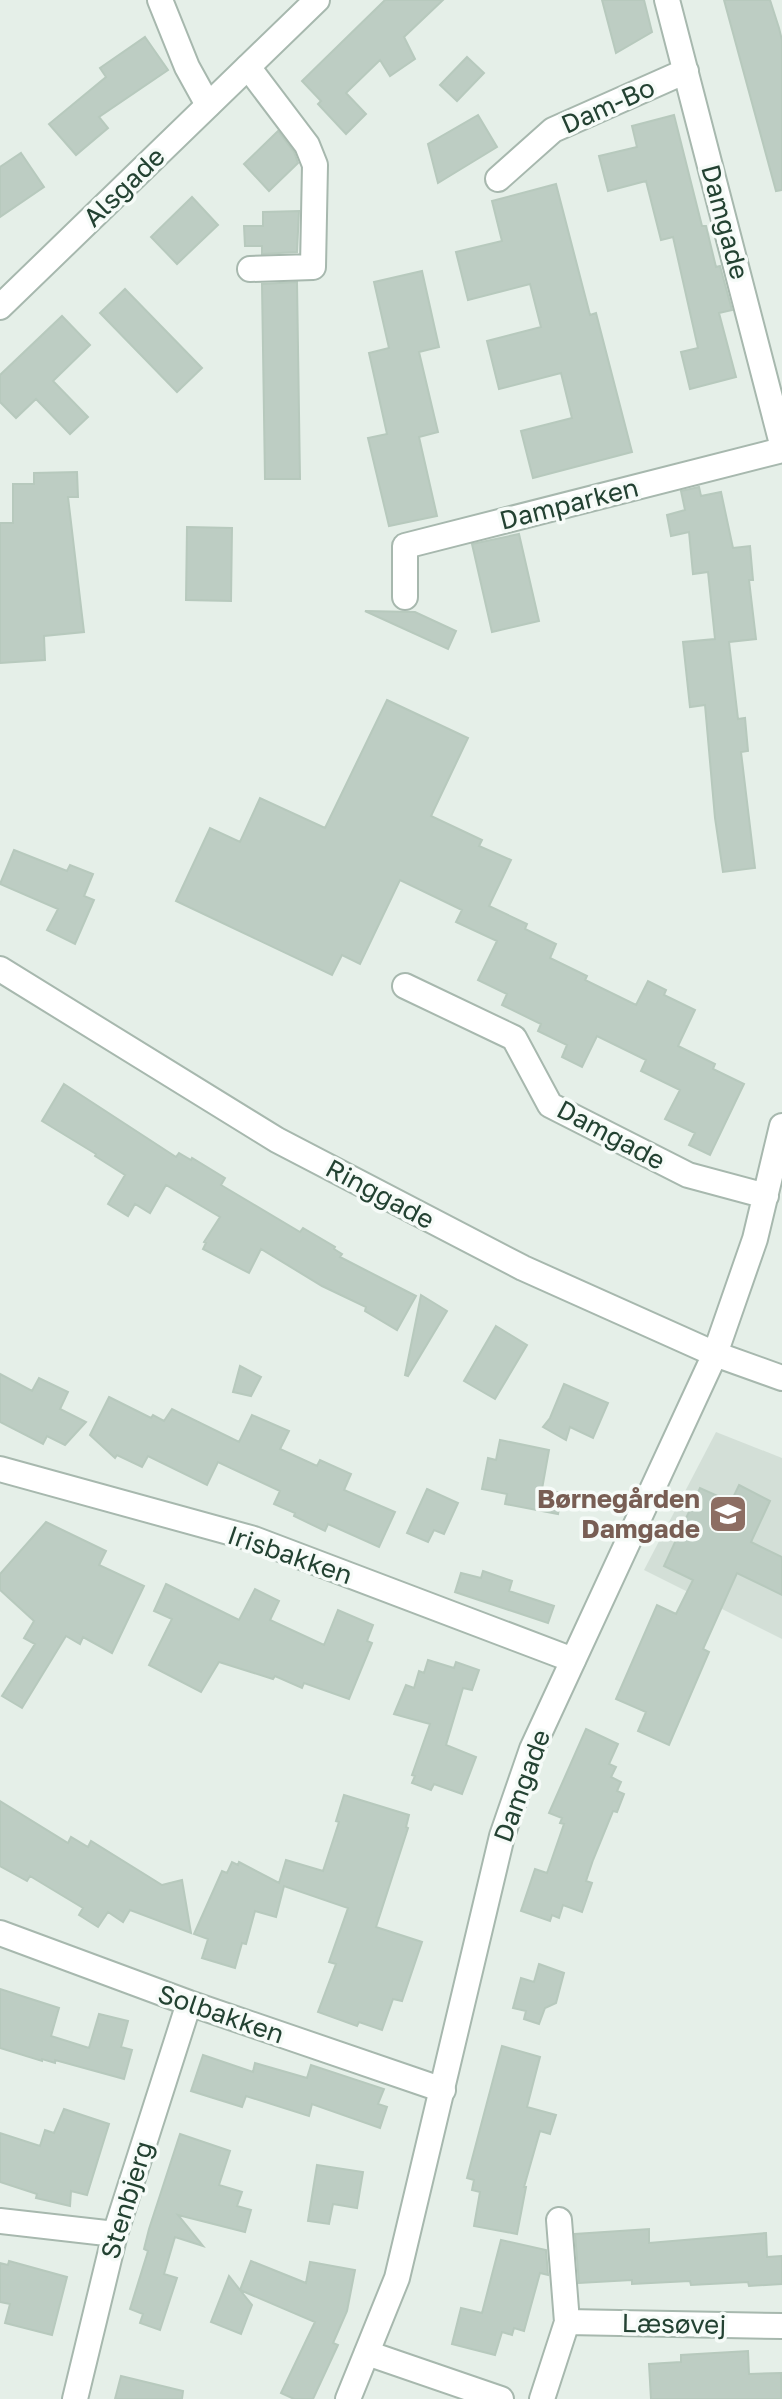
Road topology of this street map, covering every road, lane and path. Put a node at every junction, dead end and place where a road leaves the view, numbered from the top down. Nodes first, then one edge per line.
1 (160, 0) edge
2 (317, 0) edge
3 (667, 0) edge
4 (248, 67) junction
5 (686, 71) junction
6 (208, 105) junction
7 (498, 179) dead end
8 (250, 269) dead end
9 (0, 307) edge
10 (782, 444) edge
11 (782, 450) edge
12 (405, 597) dead end
13 (0, 969) edge
14 (405, 986) dead end
15 (782, 1126) edge
16 (766, 1196) junction
17 (715, 1354) junction
18 (782, 1378) edge
19 (0, 1469) edge
20 (573, 1660) junction
21 (0, 1933) edge
22 (189, 2003) junction
23 (443, 2090) junction
24 (559, 2220) dead end
25 (0, 2221) edge
26 (115, 2234) junction
27 (567, 2322) junction
28 (782, 2326) edge
29 (367, 2353) junction
30 (75, 2399) edge
31 (348, 2399) edge
32 (501, 2399) edge
33 (542, 2399) edge

1 - 6 street
2 - 4 street, Alsgade
3 - 5 street, Damgade
4 - 6 street, Alsgade
4 - 8 street
5 - 7 street, Dam-Bo
5 - 10 street, Damgade
6 - 9 street, Alsgade
11 - 12 street, Damparken
13 - 17 street, Ringgade
14 - 16 street, Damgade
15 - 16 street, Damgade
16 - 17 street, Damgade
17 - 18 street, Ringgade
17 - 20 street, Damgade
19 - 20 street, Irisbakken
20 - 23 street, Damgade
21 - 22 street, Solbakken
22 - 23 street, Solbakken
22 - 26 street, Stenbjerg
23 - 29 street, Damgade
24 - 27 street
25 - 26 street
26 - 30 street, Stenbjerg
27 - 28 street, Læsøvej
27 - 33 street
29 - 31 street, Damgade
29 - 32 street

